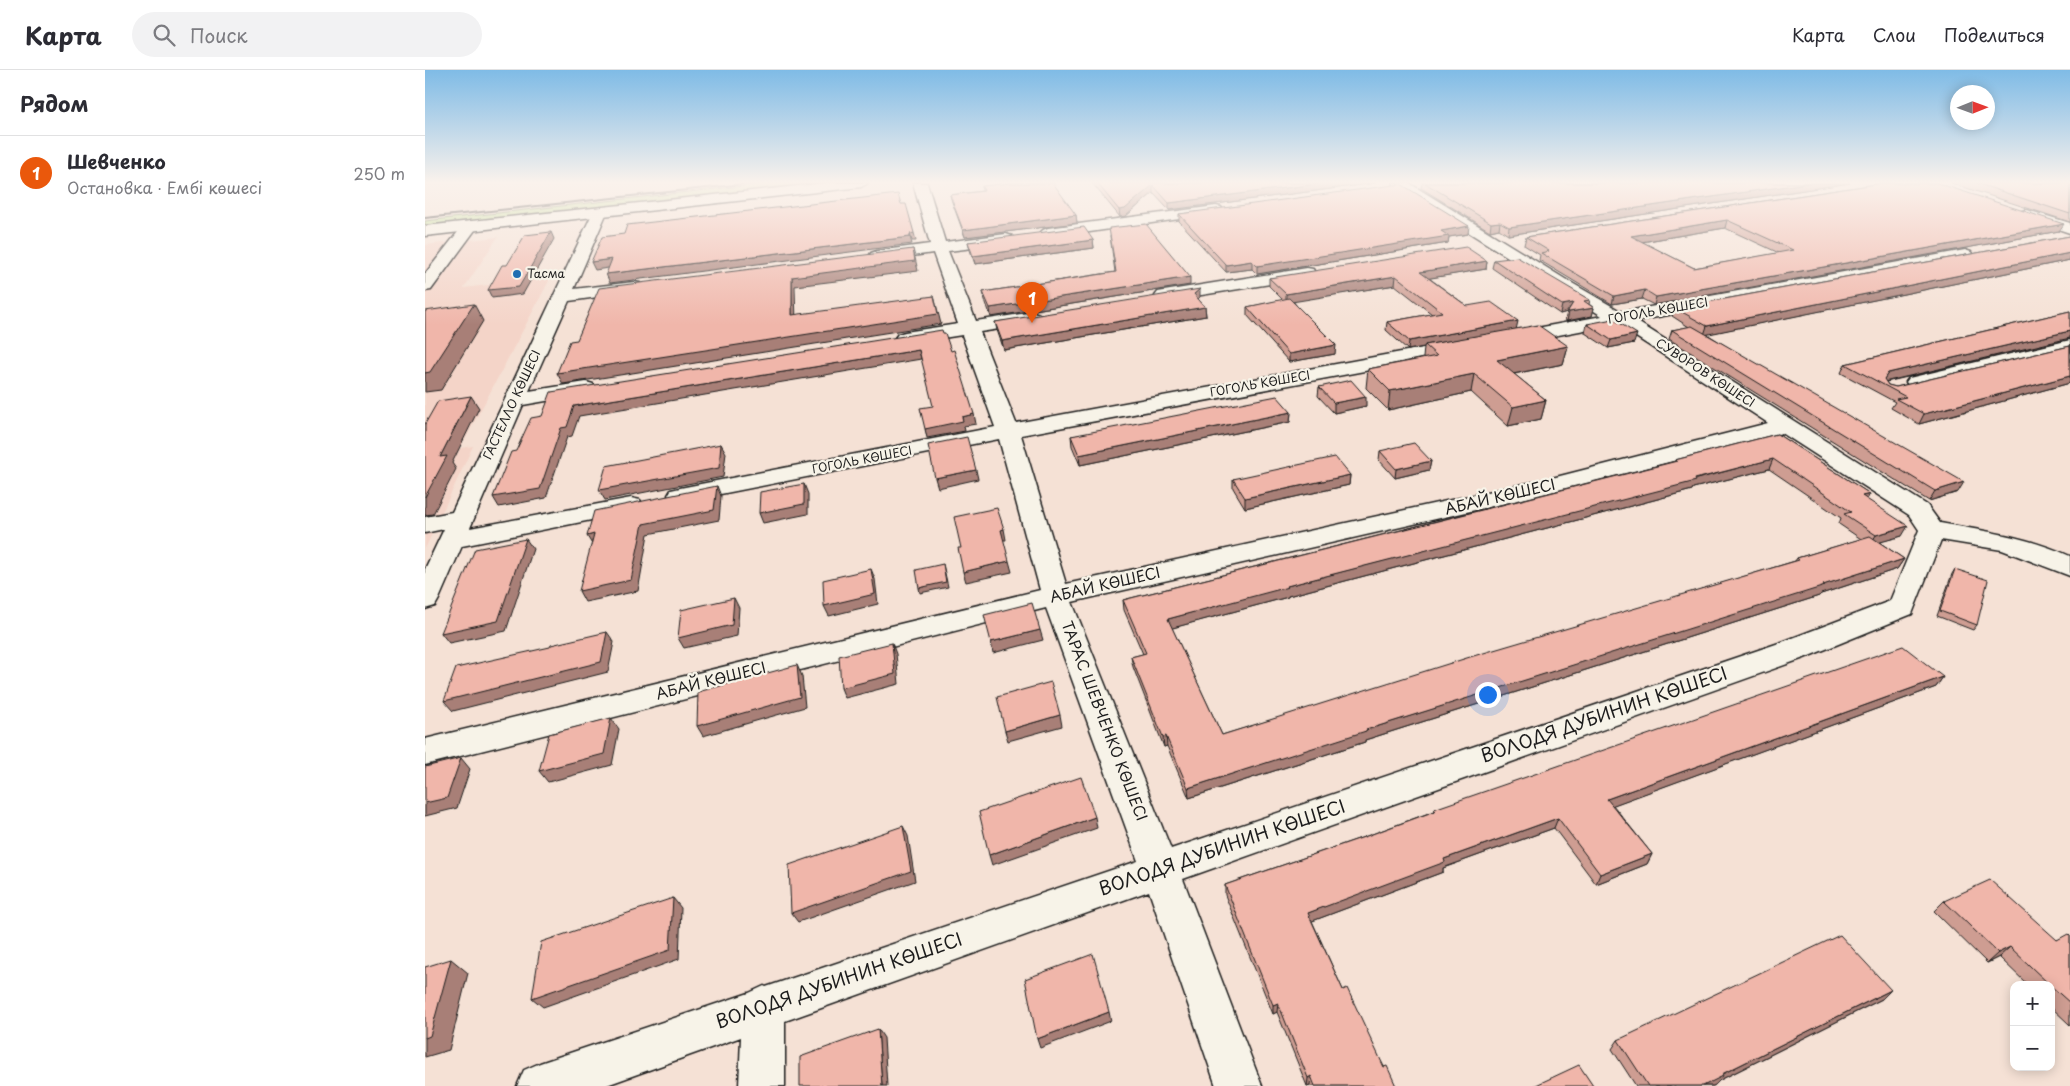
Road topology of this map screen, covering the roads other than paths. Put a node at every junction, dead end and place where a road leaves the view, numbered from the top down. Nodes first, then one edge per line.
1 (467, 230) edge
2 (592, 230) edge
3 (934, 230) edge
4 (1071, 230) edge
5 (1474, 230) edge
6 (1524, 238) edge
7 (1494, 243) junction
8 (939, 248) junction
9 (1465, 248) edge
10 (1982, 252) edge
11 (860, 258) edge
12 (443, 262) junction
13 (425, 264) edge
14 (1319, 271) edge
15 (652, 285) edge
16 (425, 286) edge
17 (563, 296) junction
18 (1145, 300) edge
19 (1048, 316) edge
20 (1619, 318) junction
21 (970, 328) junction
22 (892, 340) edge
23 (2070, 346) edge
24 (602, 386) edge
25 (1901, 386) edge
26 (515, 400) junction
27 (1786, 425) junction
28 (1008, 431) junction
29 (425, 525) edge
30 (456, 529) junction
31 (1932, 530) junction
32 (2070, 567) edge
33 (1057, 596) junction
34 (425, 599) edge
35 (425, 752) edge
36 (1160, 869) junction
37 (764, 1007) junction
38 (540, 1086) edge
39 (762, 1086) edge
40 (1239, 1086) edge

1 - 12 street
2 - 17 street, ГАСТЕЛЛО КӨШЕСІ
3 - 8 street, ТАРАС ШЕВЧЕНКО КӨШЕСІ
4 - 8 street
5 - 7 street, СУВОРОВ КӨШЕСІ
6 - 7 street
7 - 9 street
7 - 20 street, СУВОРОВ КӨШЕСІ
8 - 11 street
8 - 21 street, ТАРАС ШЕВЧЕНКО КӨШЕСІ
10 - 20 street, ГОГОЛЬ КӨШЕСІ
12 - 13 street
12 - 16 street
14 - 18 street
15 - 17 street
17 - 26 street, ГАСТЕЛЛО КӨШЕСІ
19 - 21 street
20 - 27 street, СУВОРОВ КӨШЕСІ
20 - 28 street, ГОГОЛЬ КӨШЕСІ
21 - 22 street
21 - 28 street, ТАРАС ШЕВЧЕНКО КӨШЕСІ
23 - 25 street
24 - 26 street
26 - 30 street, ГАСТЕЛЛО КӨШЕСІ
27 - 31 street, СУВОРОВ КӨШЕСІ
27 - 33 street, АБАЙ КӨШЕСІ
28 - 30 street, ГОГОЛЬ КӨШЕСІ
28 - 33 street, ТАРАС ШЕВЧЕНКО КӨШЕСІ
29 - 30 street, ГОГОЛЬ КӨШЕСІ
30 - 34 street, ГАСТЕЛЛО КӨШЕСІ
31 - 32 street
31 - 36 street, ВОЛОДЯ ДУБИНИН КӨШЕСІ
33 - 35 street, АБАЙ КӨШЕСІ
33 - 36 street, ТАРАС ШЕВЧЕНКО КӨШЕСІ
36 - 37 street, ВОЛОДЯ ДУБИНИН КӨШЕСІ
36 - 40 street, ТАРАС ШЕВЧЕНКО КӨШЕСІ
37 - 38 street, ВОЛОДЯ ДУБИНИН КӨШЕСІ
37 - 39 street

